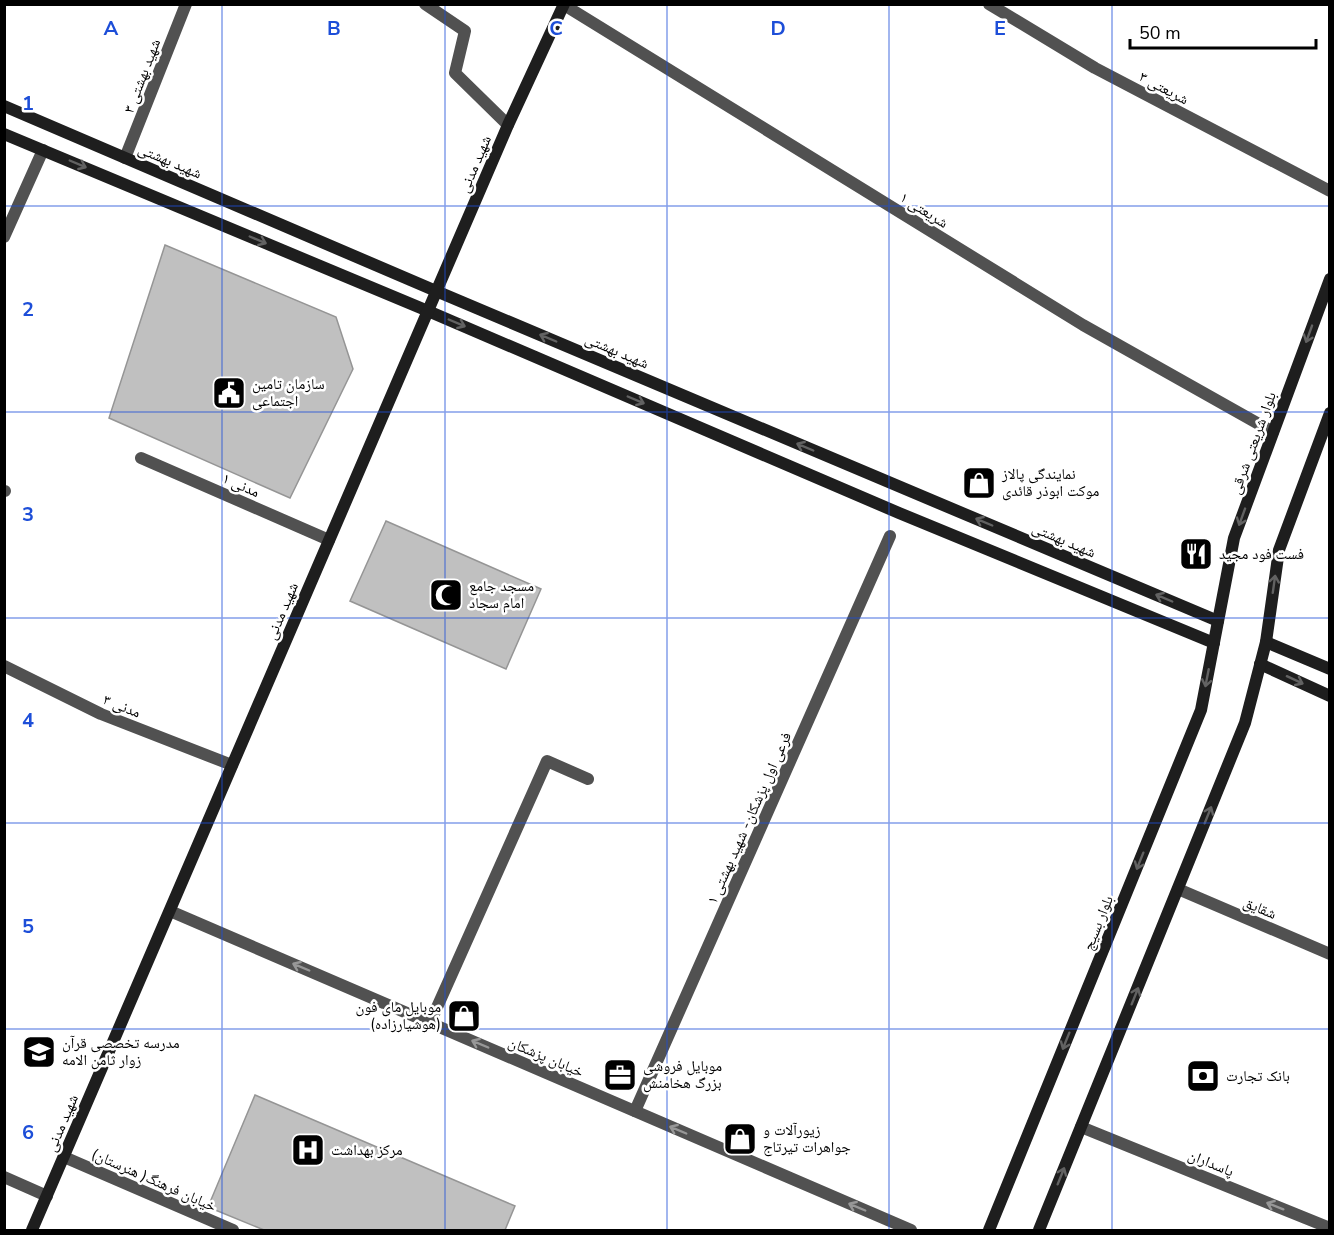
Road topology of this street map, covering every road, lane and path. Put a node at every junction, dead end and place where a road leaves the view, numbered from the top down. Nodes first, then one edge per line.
1 (186, 4) edge
2 (425, 4) edge
3 (989, 4) edge
4 (564, 5) edge
5 (4, 106) edge
6 (508, 125) junction
7 (4, 134) edge
8 (43, 150) junction
9 (125, 158) junction
10 (1329, 190) edge
11 (4, 237) edge
12 (1329, 279) edge
13 (436, 291) junction
14 (428, 311) junction
15 (1329, 413) edge
16 (1274, 432) junction
17 (141, 458) dead end
18 (890, 536) dead end
19 (329, 540) junction
20 (1218, 621) junction
21 (1266, 642) junction
22 (1214, 643) junction
23 (1260, 664) junction
24 (4, 666) edge
25 (1329, 669) edge
26 (1329, 696) edge
27 (232, 765) junction
28 (588, 779) dead end
29 (1178, 889) junction
30 (170, 911) junction
31 (1329, 954) edge
32 (430, 1023) junction
33 (635, 1111) junction
34 (1081, 1127) junction
35 (64, 1157) junction
36 (4, 1177) edge
37 (47, 1196) junction
38 (1329, 1228) edge
39 (32, 1230) edge
40 (233, 1230) edge
41 (911, 1230) edge
42 (989, 1230) edge
43 (1039, 1230) edge

1 - 9 street, شهید بهشتی ۳
2 - 6 street
3 - 10 street, شریعتی ۳
4 - 6 main road, شهید مدنی
4 - 16 street, شریعتی ۱
5 - 9 main road, شهید بهشتی
6 - 13 main road, شهید مدنی
7 - 8 main road
8 - 11 street
8 -> 14 main road
9 - 13 main road, شهید بهشتی
12 -> 16 main road, بلوار شریعتی شرقی
13 - 14 main road, شهید مدنی
20 -> 13 main road, شهید بهشتی
14 - 19 main road, شهید مدنی
14 -> 22 main road
21 -> 15 main road
16 -> 20 main road, بلوار شریعتی شرقی
17 - 19 street, مدنی ۱
18 - 33 street, فرعی اول پزشکان- شهید بهشتی ۱
19 - 27 main road, شهید مدنی
20 - 22 main road, بلوار بسیج
21 - 23 main road
21 - 25 main road
22 -> 42 main road, بلوار بسیج
23 -> 26 main road
29 -> 23 main road
24 - 27 street, مدنی ۳
27 - 30 main road, شهید مدنی
28 - 32 street
29 - 31 street, شقایق
34 -> 29 main road
32 -> 30 street, خیابان پزشکان
30 - 35 main road, شهید مدنی
33 -> 32 street, خیابان پزشکان
41 -> 33 street, خیابان پزشکان
38 -> 34 street, پاسداران
43 -> 34 main road
35 - 37 main road, شهید مدنی
35 - 40 street, خیابان فرهنگ( هنرستان)
36 - 37 street
37 - 39 main road, شهید مدنی

